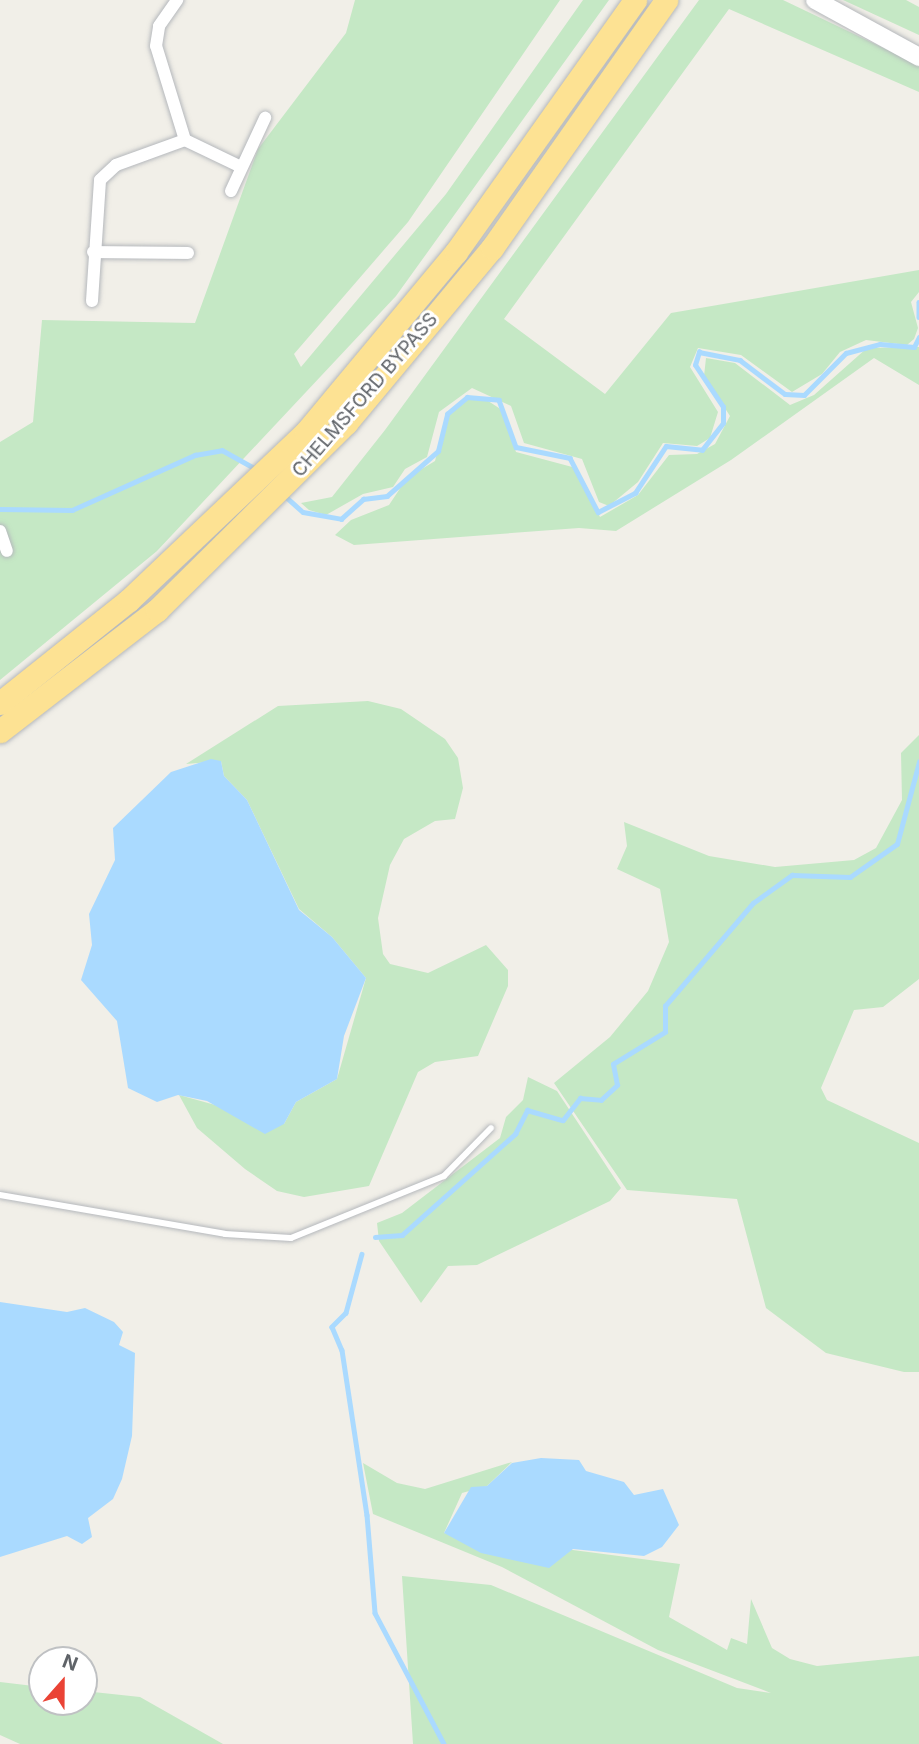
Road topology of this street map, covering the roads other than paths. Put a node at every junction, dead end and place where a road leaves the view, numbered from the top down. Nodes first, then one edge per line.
1 (177, 0) edge
2 (635, 0) edge
3 (666, 0) edge
4 (815, 0) edge
5 (919, 57) edge
6 (265, 118) dead end
7 (184, 140) junction
8 (241, 167) junction
9 (231, 191) dead end
10 (93, 252) junction
11 (188, 253) dead end
12 (92, 301) dead end
13 (314, 439) junction
14 (0, 531) edge
15 (7, 551) dead end
16 (0, 703) edge
17 (0, 731) edge
18 (491, 1129) dead end
19 (0, 1195) edge

1 - 7 street
2 - 13 highway, CHELMSFORD BYPASS
3 - 13 highway, CHELMSFORD BYPASS
4 - 5 street
6 - 8 street
7 - 8 street
7 - 10 street
8 - 9 street
10 - 11 street
10 - 12 street
13 - 16 highway, CHELMSFORD BYPASS
13 - 17 highway, CHELMSFORD BYPASS
14 - 15 street
18 - 19 lane

